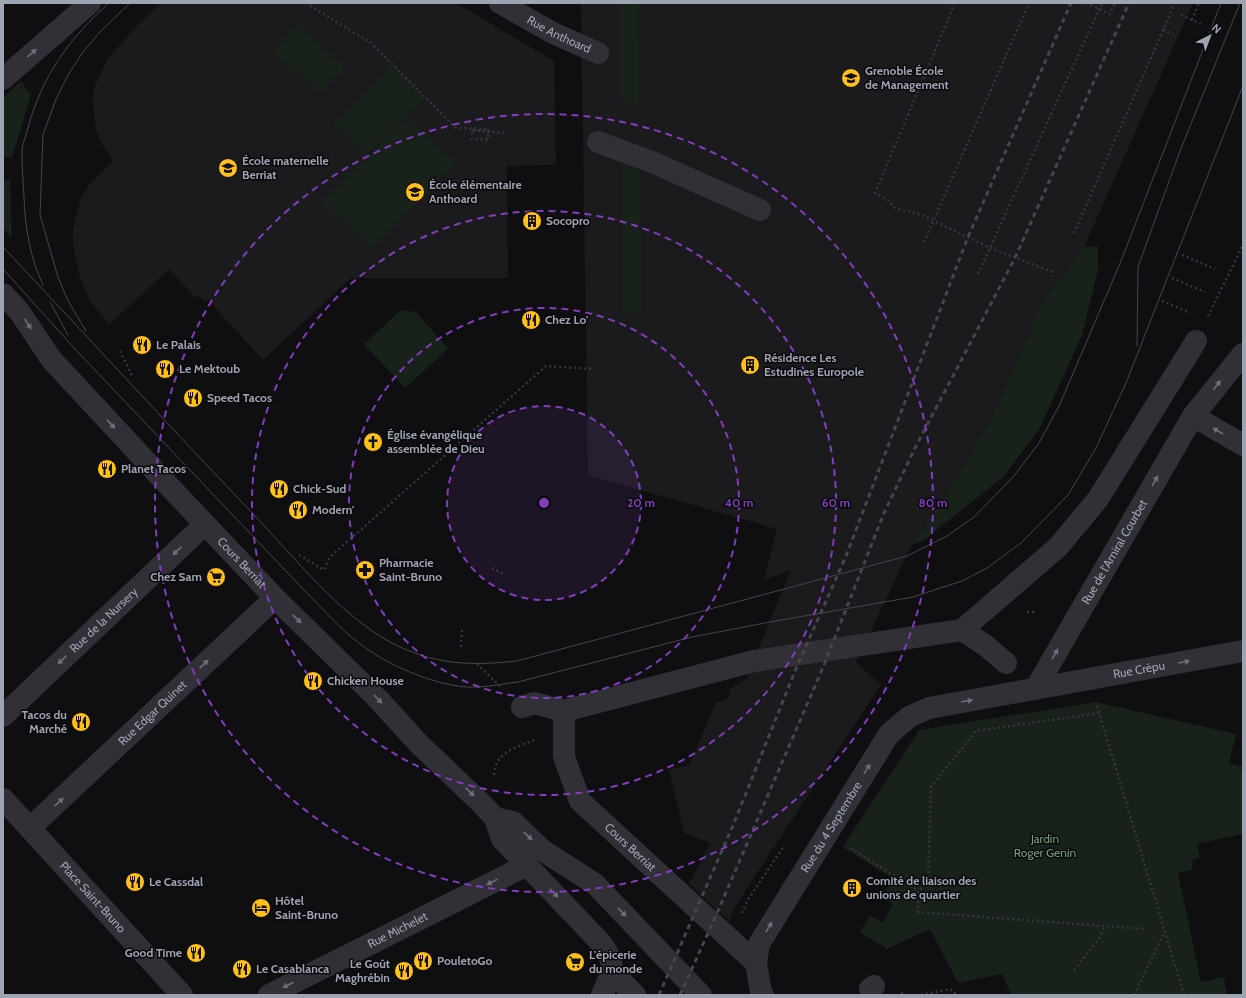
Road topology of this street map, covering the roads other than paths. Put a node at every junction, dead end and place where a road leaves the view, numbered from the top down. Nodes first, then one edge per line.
1 (90, 3) edge
2 (500, 3) edge
3 (598, 53) dead end
4 (3, 79) edge
5 (598, 142) dead end
6 (760, 210) dead end
7 (3, 294) edge
8 (1196, 341) dead end
9 (1243, 354) edge
10 (1193, 416) junction
11 (1243, 445) edge
12 (205, 524) junction
13 (275, 598) junction
14 (962, 630) junction
15 (1243, 651) edge
16 (1006, 663) dead end
17 (1036, 688) junction
18 (522, 707) road end
19 (929, 708) joint
20 (564, 711) junction
21 (3, 716) edge
22 (3, 799) edge
23 (494, 818) junction
24 (30, 828) junction
25 (527, 865) junction
26 (756, 963) junction
27 (612, 965) junction
28 (182, 995) edge
29 (269, 995) edge
30 (602, 995) edge
31 (635, 995) edge
32 (701, 995) edge
33 (763, 995) edge

4 -> 1 street
2 - 3 street, Rue Anthoard
5 - 6 street
7 -> 12 street, Cours Berriat
8 - 14 street
10 -> 9 street, Rue de l'Amiral Courbet
11 -> 10 street
17 -> 10 street, Rue de l'Amiral Courbet
12 - 13 street, Cours Berriat
12 -> 21 street, Rue de la Nursery
13 -> 23 street, Cours Berriat
24 -> 13 street, Rue Edgar Quinet
14 - 16 street
14 - 20 street
17 -> 15 street, Rue Crépu
19 -> 17 street, Rue Crépu
18 - 20 street
26 -> 19 street, Rue du 4 Septembre
20 - 26 street, Cours Berriat
22 - 24 street, Place Saint-Bruno
23 - 25 street, Cours Berriat
23 -> 32 street
24 - 28 street, Place Saint-Bruno
25 -> 27 street, Cours Berriat
25 -> 29 street, Rue Michelet
26 - 33 street
27 - 30 street
27 - 31 street, Cours Berriat

